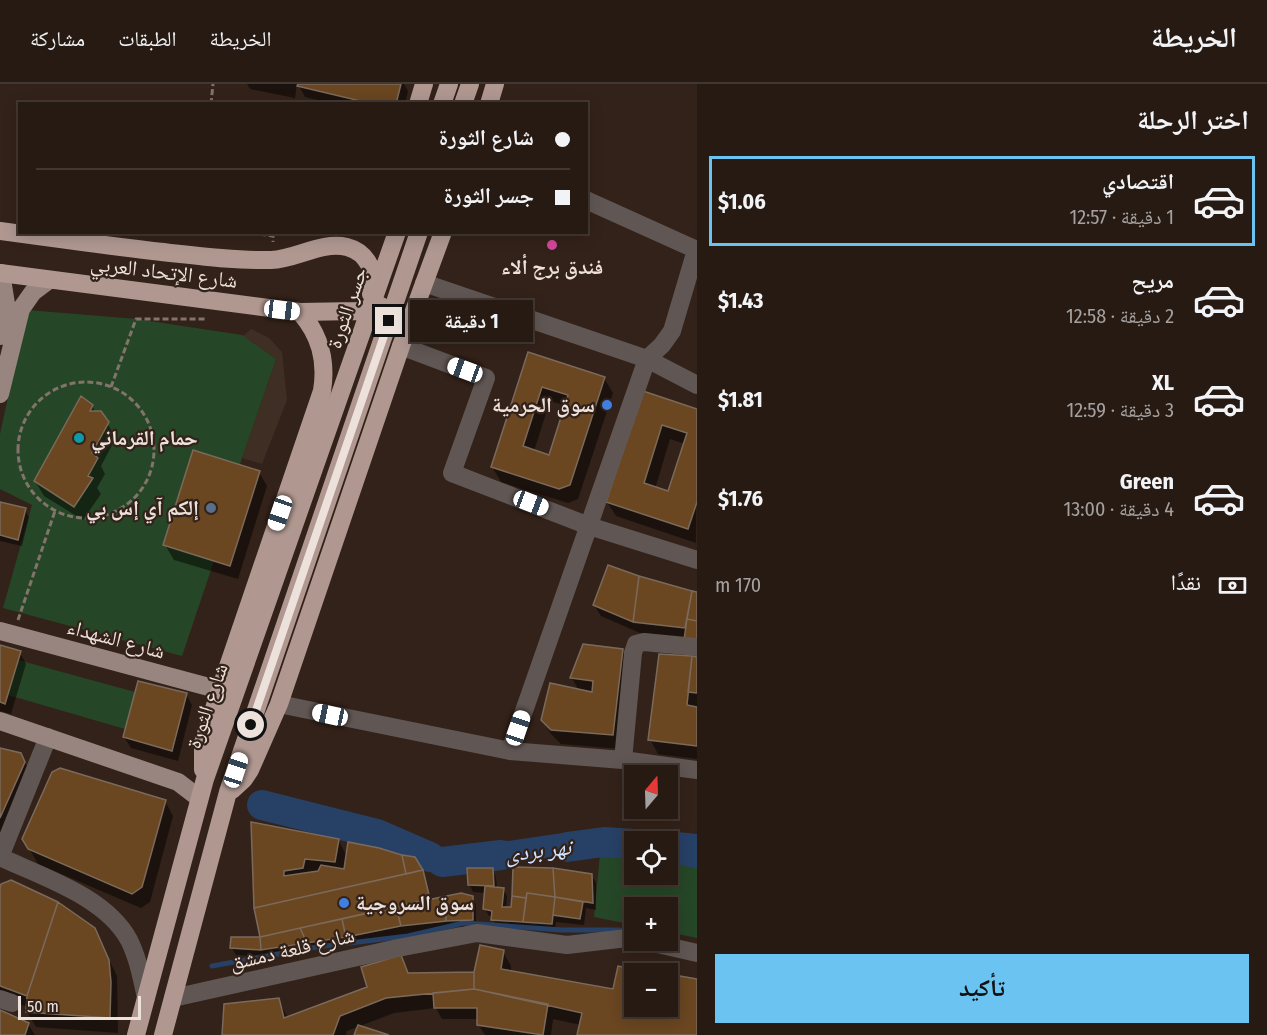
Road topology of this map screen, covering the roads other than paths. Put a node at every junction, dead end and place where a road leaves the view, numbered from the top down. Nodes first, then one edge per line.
1 (424, 84) edge
2 (470, 84) edge
3 (495, 84) edge
4 (419, 102) edge
5 (463, 102) edge
6 (490, 102) edge
7 (588, 201) edge
8 (0, 231) edge
9 (18, 233) edge
10 (24, 234) edge
11 (341, 234) edge
12 (396, 234) edge
13 (418, 234) edge
14 (443, 234) edge
15 (319, 248) junction
16 (697, 250) edge
17 (0, 273) edge
18 (49, 280) junction
19 (424, 283) junction
20 (357, 311) junction
21 (300, 312) junction
22 (0, 336) edge
23 (401, 346) junction
24 (647, 359) junction
25 (324, 379) junction
26 (697, 385) edge
27 (0, 394) edge
28 (340, 398) joint
29 (380, 409) junction
30 (589, 526) junction
31 (697, 560) edge
32 (7, 633) edge
33 (697, 647) edge
34 (220, 690) junction
35 (279, 704) junction
36 (0, 721) edge
37 (48, 737) junction
38 (510, 751) junction
39 (623, 760) junction
40 (697, 770) edge
41 (205, 779) junction
42 (228, 792) junction
43 (199, 798) junction
44 (0, 857) edge
45 (624, 938) edge
46 (678, 949) edge
47 (697, 953) edge
48 (146, 998) junction
49 (173, 998) junction
50 (136, 1035) edge
51 (163, 1035) edge

1 - 4 highway
2 - 5 highway
3 - 6 highway
7 - 16 street
8 - 9 highway, شارع الإتحاد العربي
10 - 15 highway, شارع الإتحاد العربي
11 - 15 highway
12 - 28 highway, جسر الثورة
13 - 42 highway, جسر الثورة
14 - 19 highway
15 - 20 highway
16 - 24 street
17 - 18 highway, شارع الإتحاد العربي
17 - 22 main road
18 - 21 highway, شارع الإتحاد العربي
18 - 27 main road
19 - 20 highway, شارع الإتحاد العربي
19 - 23 highway
19 - 24 street
20 - 21 highway, شارع الإتحاد العربي
21 - 25 highway
23 - 29 highway
23 - 30 street
24 - 26 street
24 - 30 street
25 - 29 highway
25 - 34 highway
28 - 41 highway, شارع الثورة
29 - 35 highway
30 - 31 street
30 - 38 street
32 - 34 main road, شارع الشهداء
33 - 39 street
34 - 41 highway
35 - 38 street
35 - 42 highway
36 - 37 main road
37 - 43 main road
37 - 44 street
38 - 39 street
39 - 40 street
41 - 43 highway, شارع الثورة
42 - 49 highway
43 - 48 highway, شارع الثورة
44 - 48 street
45 - 49 street, شارع قلعة دمشق
46 - 47 street
48 - 50 highway, شارع الثورة
49 - 51 highway

